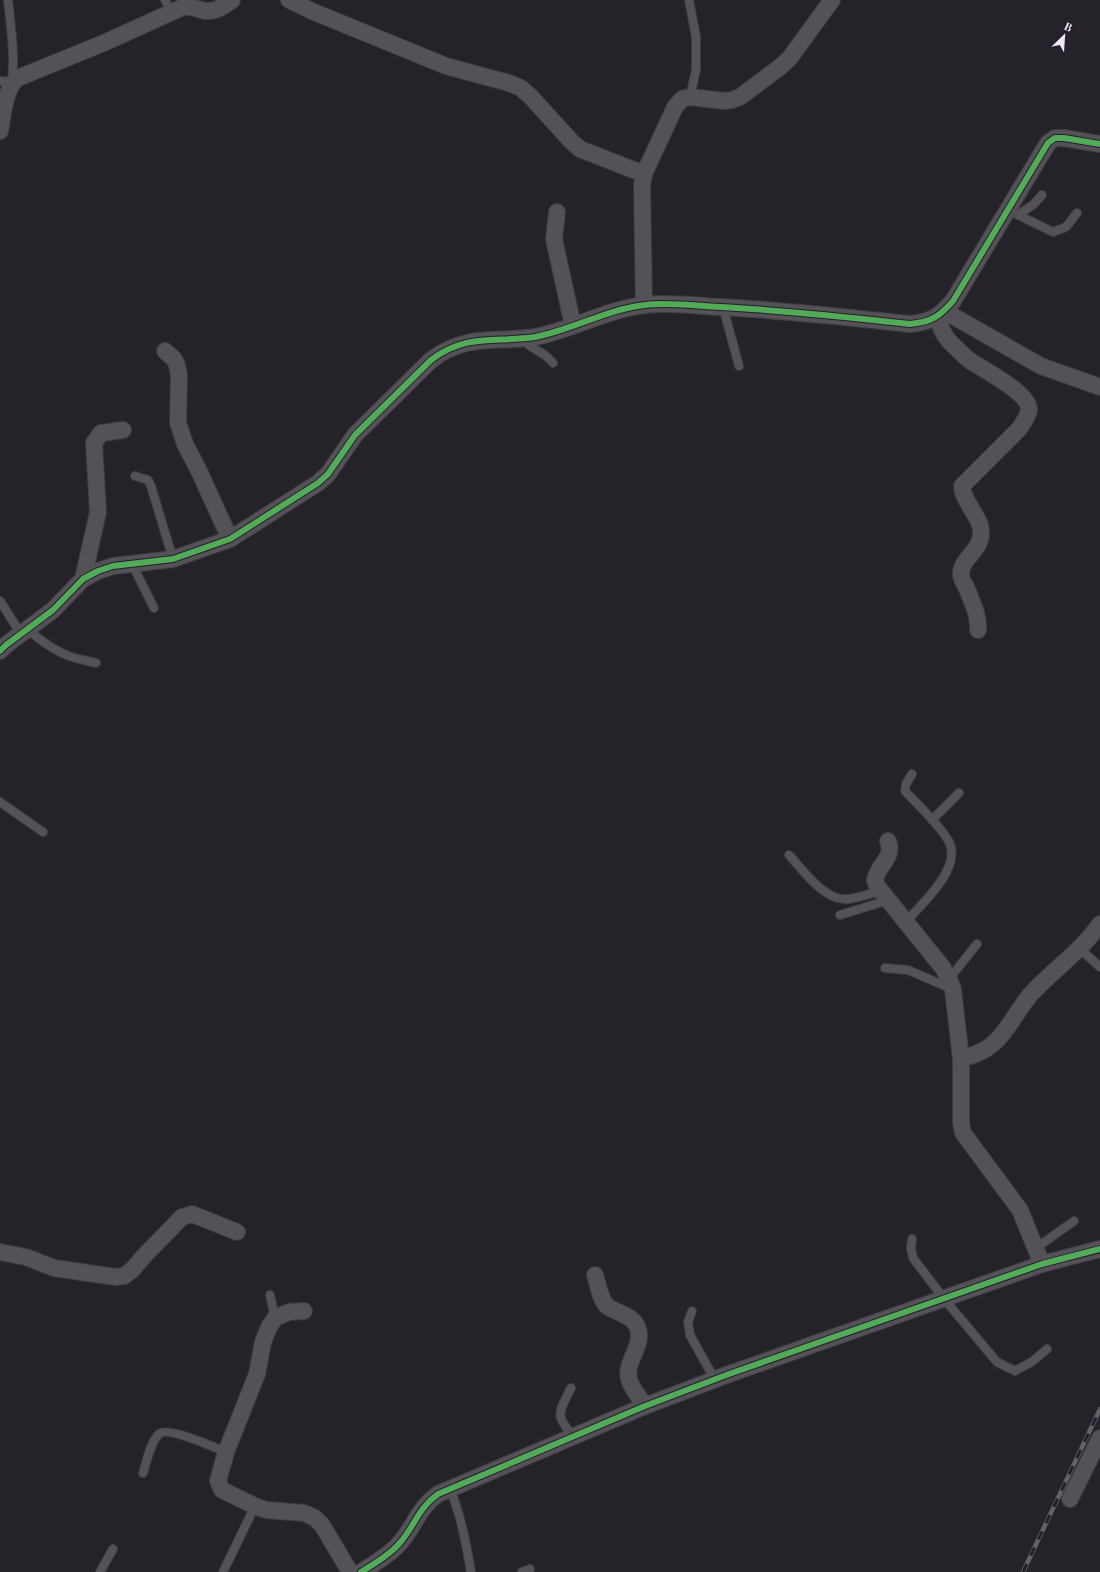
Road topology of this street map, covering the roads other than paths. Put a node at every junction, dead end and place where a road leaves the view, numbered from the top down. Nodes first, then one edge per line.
1 (8, 0) edge
2 (232, 0) edge
3 (289, 0) edge
4 (689, 0) edge
5 (832, 0) edge
6 (169, 6) edge
7 (318, 6) edge
8 (6, 82) edge
9 (690, 97) junction
10 (0, 131) edge
11 (1100, 144) edge
12 (644, 174) junction
13 (1042, 195) dead end
14 (557, 212) dead end
15 (1013, 212) junction
16 (1078, 213) dead end
17 (644, 305) junction
18 (723, 307) junction
19 (941, 314) junction
20 (572, 326) junction
21 (524, 337) junction
22 (165, 351) dead end
23 (553, 363) dead end
24 (739, 366) dead end
25 (1100, 388) edge
26 (123, 430) dead end
27 (135, 476) dead end
28 (230, 539) junction
29 (173, 559) junction
30 (132, 564) junction
31 (84, 579) junction
32 (0, 601) edge
33 (154, 608) dead end
34 (978, 630) dead end
35 (24, 631) junction
36 (0, 651) edge
37 (96, 663) dead end
38 (912, 774) dead end
39 (959, 793) dead end
40 (0, 802) edge
41 (932, 820) junction
42 (43, 832) dead end
43 (888, 840) dead end
44 (789, 855) dead end
45 (885, 895) junction
46 (840, 915) dead end
47 (906, 922) junction
48 (1100, 924) edge
49 (977, 944) dead end
50 (1079, 948) junction
51 (1100, 967) edge
52 (885, 968) dead end
53 (951, 984) junction
54 (961, 1059) junction
55 (1074, 1221) dead end
56 (237, 1232) dead end
57 (912, 1239) dead end
58 (1036, 1248) junction
59 (1100, 1249) edge
60 (0, 1252) edge
61 (1042, 1264) junction
62 (595, 1274) dead end
63 (270, 1295) dead end
64 (945, 1300) junction
65 (304, 1311) dead end
66 (692, 1311) dead end
67 (275, 1318) junction
68 (1047, 1349) dead end
69 (715, 1380) junction
70 (571, 1388) dead end
71 (645, 1406) junction
72 (573, 1436) junction
73 (1100, 1438) edge
74 (226, 1452) junction
75 (143, 1474) dead end
76 (450, 1489) junction
77 (1070, 1499) dead end
78 (255, 1506) junction
79 (113, 1549) dead end
80 (100, 1572) edge
81 (223, 1572) edge
82 (350, 1572) edge
83 (361, 1572) edge
84 (471, 1572) edge

1 - 8 lane
2 - 6 street
3 - 7 street
4 - 9 lane
5 - 9 street
6 - 8 street
7 - 12 street
8 - 10 street
9 - 12 street
11 - 15 street
12 - 17 street
13 - 15 lane
14 - 20 street
15 - 16 lane
15 - 19 street
17 - 18 street
17 - 20 street
18 - 19 street
18 - 24 lane
19 - 25 street
19 - 34 street
20 - 21 street
21 - 23 lane
21 - 28 street
22 - 28 street
26 - 31 street
27 - 29 lane
28 - 29 street
29 - 30 street
30 - 31 street
30 - 33 lane
31 - 35 street
32 - 35 lane
35 - 36 street
35 - 37 lane
38 - 41 lane
39 - 41 lane
40 - 42 lane
41 - 47 lane
43 - 45 street
44 - 45 lane
45 - 46 lane
45 - 47 street
47 - 53 street
48 - 50 street
49 - 53 lane
50 - 51 lane
50 - 54 street
52 - 53 lane
53 - 54 street
54 - 58 street
55 - 58 lane
56 - 60 street
57 - 64 lane
58 - 61 street
59 - 61 street
61 - 64 street
62 - 71 street
63 - 67 lane
64 - 68 lane
64 - 69 street
65 - 67 street
66 - 69 lane
67 - 74 street
69 - 71 street
70 - 72 lane
71 - 72 street
72 - 76 street
73 - 77 street
74 - 75 lane
74 - 78 street
76 - 83 street
76 - 84 lane
78 - 81 lane
78 - 82 street
79 - 80 lane

